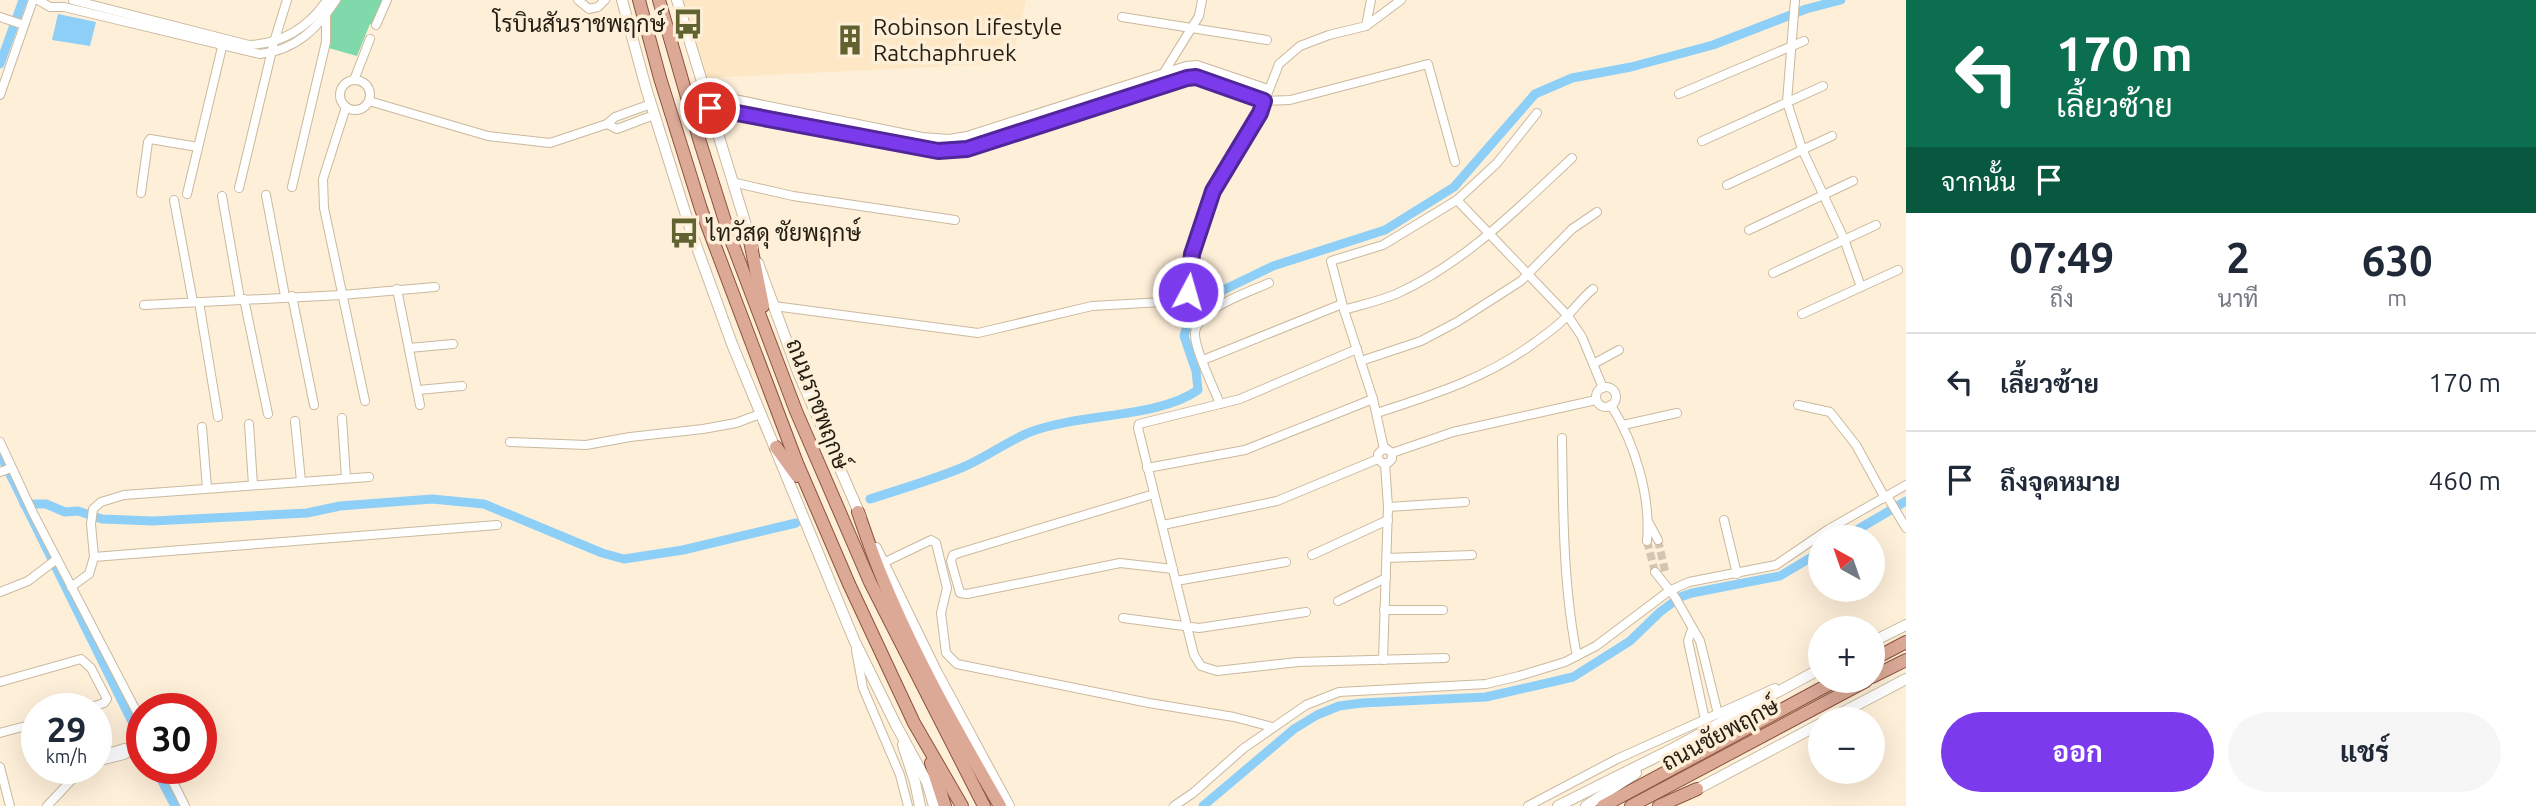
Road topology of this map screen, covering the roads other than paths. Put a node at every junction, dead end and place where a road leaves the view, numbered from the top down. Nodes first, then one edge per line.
1 (35, 0) edge
2 (73, 0) edge
3 (287, 0) edge
4 (327, 0) edge
5 (336, 0) edge
6 (387, 0) edge
7 (578, 0) edge
8 (605, 0) edge
9 (639, 0) edge
10 (659, 0) edge
11 (677, 0) edge
12 (1202, 0) edge
13 (1371, 0) edge
14 (1401, 0) edge
15 (622, 2) edge
16 (65, 3) edge
17 (1794, 4) edge
18 (324, 11) junction
19 (1122, 17) dead end
20 (2, 18) edge
21 (21, 24) junction
22 (376, 25) dead end
23 (1366, 26) junction
24 (1191, 28) junction
25 (370, 39) dead end
26 (1267, 40) dead end
27 (1804, 41) dead end
28 (223, 42) junction
29 (274, 42) junction
30 (1789, 49) junction
31 (272, 52) junction
32 (1163, 74) junction
33 (354, 80) junction
34 (1823, 86) dead end
35 (1268, 89) junction
36 (705, 93) junction
37 (1679, 94) dead end
38 (0, 95) edge
39 (369, 101) junction
40 (1264, 101) junction
41 (1787, 102) junction
42 (346, 107) junction
43 (710, 108) junction
44 (653, 110) junction
45 (1537, 113) dead end
46 (1832, 136) dead end
47 (922, 137) junction
48 (1702, 141) dead end
49 (918, 147) junction
50 (198, 148) junction
51 (1802, 149) junction
52 (1572, 158) dead end
53 (1455, 162) dead end
54 (1853, 181) dead end
55 (732, 183) junction
56 (1727, 185) dead end
57 (292, 187) dead end
58 (240, 188) dead end
59 (141, 193) dead end
60 (187, 194) dead end
61 (1823, 194) junction
62 (266, 195) dead end
63 (222, 196) dead end
64 (174, 200) dead end
65 (1457, 200) junction
66 (1597, 212) dead end
67 (955, 220) dead end
68 (1876, 225) dead end
69 (1749, 230) dead end
70 (1491, 234) junction
71 (1844, 239) junction
72 (750, 241) junction
73 (1898, 270) dead end
74 (1529, 273) junction
75 (1773, 273) dead end
76 (1269, 283) dead end
77 (435, 287) dead end
78 (1861, 287) junction
79 (397, 289) junction
80 (1593, 289) dead end
81 (342, 295) junction
82 (289, 296) junction
83 (242, 299) junction
84 (196, 302) junction
85 (144, 305) dead end
86 (774, 306) junction
87 (1343, 307) junction
88 (1802, 314) dead end
89 (1568, 316) junction
90 (769, 337) junction
91 (453, 344) dead end
92 (409, 348) junction
93 (1357, 349) junction
94 (1619, 350) dead end
95 (1203, 360) junction
96 (1361, 361) junction
97 (1595, 363) junction
98 (462, 386) dead end
99 (1603, 388) junction
100 (418, 390) junction
101 (1373, 399) junction
102 (1596, 400) junction
103 (366, 401) dead end
104 (1220, 404) junction
105 (314, 405) dead end
106 (420, 405) dead end
107 (1611, 405) junction
108 (1798, 405) dead end
109 (1377, 413) junction
110 (1677, 413) dead end
111 (268, 414) dead end
112 (760, 414) junction
113 (218, 417) dead end
114 (342, 418) dead end
115 (295, 421) dead end
116 (249, 424) dead end
117 (1623, 425) junction
118 (202, 427) dead end
119 (1562, 438) dead end
120 (0, 442) edge
121 (510, 442) dead end
122 (776, 447) junction
123 (1388, 451) junction
124 (1382, 461) junction
125 (1147, 468) junction
126 (6, 470) edge
127 (369, 477) dead end
128 (346, 478) junction
129 (301, 481) junction
130 (253, 485) junction
131 (1906, 485) edge
132 (207, 488) junction
133 (1154, 494) junction
134 (812, 495) junction
135 (1887, 498) junction
136 (1465, 502) dead end
137 (1388, 507) junction
138 (858, 512) junction
139 (1388, 520) junction
140 (1724, 520) dead end
141 (1649, 523) junction
142 (497, 525) dead end
143 (1163, 525) junction
144 (1906, 528) edge
145 (1658, 540) tunnel mouth
146 (1647, 541) tunnel mouth
147 (1312, 555) dead end
148 (1472, 555) dead end
149 (94, 557) junction
150 (1387, 558) junction
151 (55, 561) junction
152 (1286, 562) dead end
153 (883, 563) junction
154 (1173, 569) junction
155 (1665, 571) tunnel mouth
156 (1655, 572) tunnel mouth
157 (1737, 574) junction
158 (1386, 578) junction
159 (1176, 581) junction
160 (71, 587) junction
161 (1670, 591) junction
162 (0, 592) edge
163 (1338, 601) dead end
164 (1384, 610) junction
165 (1443, 610) dead end
166 (1306, 612) dead end
167 (1123, 618) dead end
168 (1906, 625) edge
169 (1185, 627) junction
170 (1692, 629) junction
171 (1885, 636) edge
172 (854, 640) junction
173 (1906, 642) edge
174 (1885, 653) edge
175 (1577, 656) junction
176 (1445, 659) dead end
177 (1383, 660) junction
178 (1906, 660) edge
179 (1885, 670) edge
180 (1808, 675) edge
181 (1906, 679) edge
182 (0, 682) edge
183 (1794, 682) junction
184 (104, 693) edge
185 (127, 693) edge
186 (1823, 693) edge
187 (1832, 693) edge
188 (1818, 698) junction
189 (1853, 707) edge
190 (1718, 714) junction
191 (1705, 720) junction
192 (914, 723) junction
193 (896, 725) junction
194 (21, 727) edge
195 (1272, 727) junction
196 (1808, 730) edge
197 (0, 733) edge
198 (1672, 748) junction
199 (0, 767) edge
200 (68, 784) edge
201 (174, 784) edge
202 (3, 786) edge
203 (1697, 789) junction
204 (934, 803) edge
205 (10, 806) edge
206 (47, 806) edge
207 (185, 806) edge
208 (908, 806) edge
209 (920, 806) edge
210 (945, 806) edge
211 (962, 806) edge
212 (984, 806) edge
213 (1000, 806) edge
214 (1009, 806) edge
215 (1174, 806) edge
216 (1528, 806) edge
217 (1558, 806) edge
218 (1586, 806) edge
219 (1603, 806) edge
220 (1631, 806) edge
221 (1659, 806) edge
222 (1670, 806) edge

1 - 16 street
1 - 21 street
2 - 28 street
3 - 29 street
4 - 18 street
5 - 18 street
6 - 22 street
7 - 8 street
8 - 15 street
9 - 134 main road, ถนนราชพฤกษ์
10 - 90 main road, ถนนราชพฤกษ์
11 - 36 main road
12 - 24 street
13 - 23 street
14 - 23 street
15 - 44 main road
16 - 28 street
17 - 30 street
18 - 29 street
18 - 31 street
18 - 57 street
19 - 24 street
20 - 21 street
21 - 38 street
23 - 35 street
24 - 26 street
24 - 32 street
25 - 33 street
27 - 30 street
28 - 29 street
28 - 31 street
28 - 50 street
29 - 31 street
30 - 37 street
30 - 41 street
31 - 58 street
32 - 35 street
32 - 47 street
33 - 39 street
33 - 42 street
34 - 41 street
35 - 40 street
36 - 43 main road
36 - 47 street
39 - 42 street
39 - 44 street
40 - 49 street
40 - 53 street
40 - 86 street
41 - 48 street
41 - 51 street
42 - 81 street
43 - 49 street
43 - 55 main road
44 - 112 main road
45 - 65 street
46 - 51 street
47 - 49 street
50 - 59 street
50 - 60 street
51 - 56 street
51 - 61 street
52 - 70 street
54 - 61 street
55 - 67 street
55 - 72 main road
61 - 69 street
61 - 71 street
62 - 82 street
63 - 83 street
64 - 84 street
65 - 70 street
65 - 87 street
66 - 74 street
68 - 71 street
70 - 74 street
70 - 87 street
71 - 75 street
71 - 78 street
72 - 86 main road
72 - 90 main road
73 - 78 street
74 - 89 street
74 - 96 street
76 - 95 street
77 - 79 street
78 - 88 street
79 - 81 street
79 - 92 street
80 - 89 street
81 - 82 street
81 - 103 street
82 - 83 street
82 - 105 street
83 - 84 street
83 - 111 street
84 - 85 street
84 - 113 street
86 - 138 main road
87 - 93 street
87 - 95 street
89 - 97 street
89 - 109 street
90 - 212 main road, ถนนราชพฤกษ์
91 - 92 street
92 - 100 street
93 - 96 street
93 - 104 street
94 - 97 street
95 - 104 street
96 - 101 street
97 - 99 street
98 - 100 street
99 - 102 street
99 - 107 street
100 - 106 street
101 - 109 street
101 - 125 street
102 - 107 street
102 - 123 street
104 - 125 street
107 - 117 street
108 - 135 street
109 - 123 street
110 - 117 street
112 - 121 street
112 - 122 main road
114 - 128 street
115 - 129 street
116 - 130 street
117 - 141 street
118 - 132 street
119 - 175 street
120 - 126 street
122 - 134 main road
122 - 172 main road
123 - 124 street
124 - 137 street
124 - 143 street
125 - 133 street
126 - 151 street
127 - 128 street
128 - 129 street
129 - 130 street
130 - 132 street
131 - 135 street
132 - 149 street
133 - 143 street
133 - 154 street
134 - 192 main road, ถนนราชพฤกษ์
135 - 144 street
135 - 157 street
136 - 137 street
137 - 139 street
138 - 153 main road
138 - 213 main road
139 - 147 street
139 - 150 street
140 - 157 street
141 - 145 street
141 - 146 street
142 - 149 street
143 - 154 street
148 - 150 street
149 - 160 street
150 - 158 street
151 - 160 street
151 - 162 street
152 - 159 street
153 - 195 street
153 - 214 main road
154 - 159 street
155 - 161 street
156 - 161 street
157 - 161 street
158 - 163 street
158 - 164 street
159 - 169 street
160 - 185 street
161 - 170 street
161 - 175 street
164 - 165 street
164 - 177 street
166 - 169 street
167 - 169 street
168 - 171 main road
169 - 177 street
170 - 190 street
170 - 191 street
172 - 193 main road
172 - 208 street
173 - 174 main road
175 - 195 street
176 - 177 street
178 - 179 main road
180 - 183 main road
181 - 189 main road
182 - 184 street
183 - 190 street
183 - 198 main road
186 - 188 main road, ถนนชัยพฤกษ์
187 - 188 main road, ถนนชัยพฤกษ์
188 - 219 main road, ถนนชัยพฤกษ์
188 - 220 main road, ถนนชัยพฤกษ์
190 - 191 street
191 - 216 street
192 - 210 main road
192 - 211 main road, ถนนราชพฤกษ์
193 - 204 main road
193 - 209 main road
194 - 197 street
195 - 215 street
196 - 203 main road
198 - 217 main road
198 - 218 main road
199 - 202 street
200 - 206 street
201 - 207 street
202 - 205 street
203 - 221 main road
203 - 222 main road

